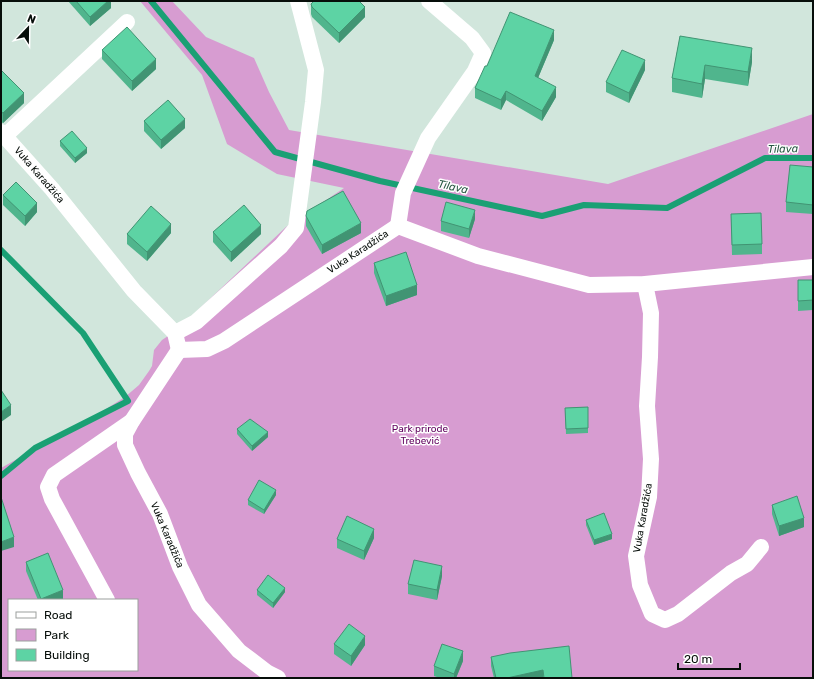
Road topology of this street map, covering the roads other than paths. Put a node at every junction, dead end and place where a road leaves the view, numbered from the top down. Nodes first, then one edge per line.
1 (298, 1) edge
2 (429, 1) edge
3 (127, 22) dead end
4 (3, 134) edge
5 (398, 226) junction
6 (813, 267) edge
7 (645, 284) junction
8 (175, 333) junction
9 (179, 350) junction
10 (132, 421) junction
11 (761, 547) dead end
12 (106, 599) edge
13 (278, 678) edge

1 - 8 street
2 - 5 street
3 - 4 street
4 - 8 street, Vuka Karadžića
5 - 7 street, Vuka Karadžića
5 - 9 street, Vuka Karadžića
6 - 7 street, Vuka Karadžića
7 - 11 street, Vuka Karadžića
8 - 9 street
9 - 10 street, Vuka Karadžića
10 - 12 street
10 - 13 street, Vuka Karadžića

